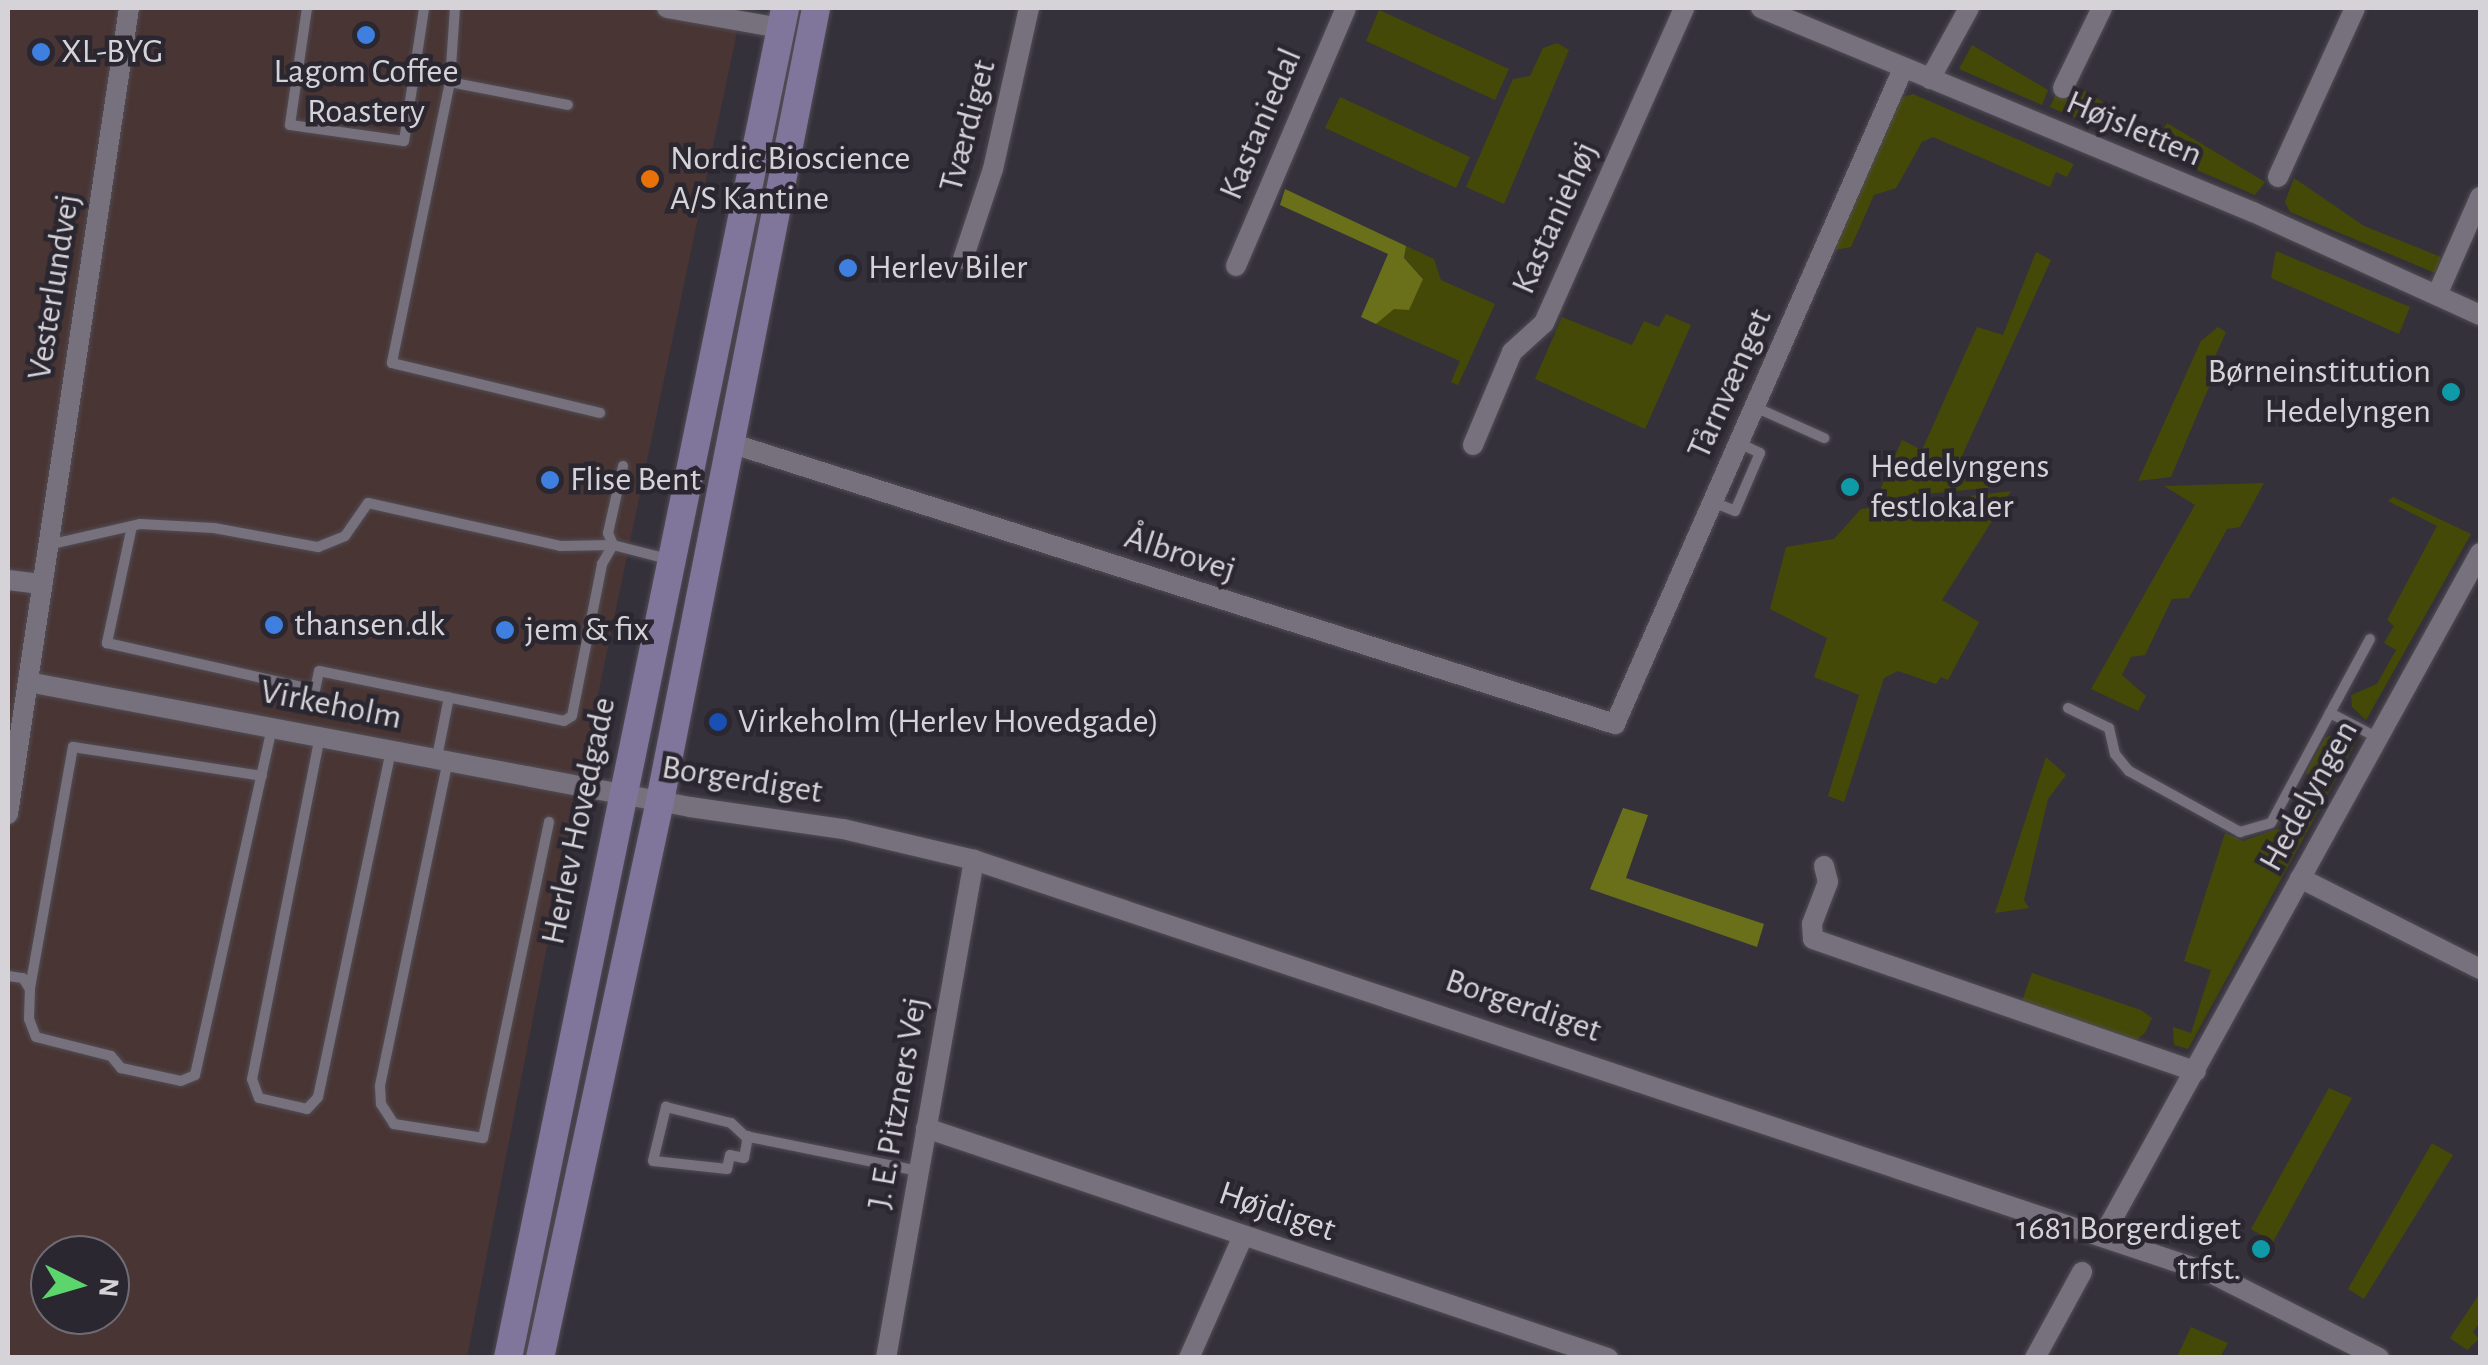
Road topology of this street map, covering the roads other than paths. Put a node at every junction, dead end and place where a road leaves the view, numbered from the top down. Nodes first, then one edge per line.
1 (130, 8) edge
2 (307, 8) edge
3 (424, 8) edge
4 (455, 8) edge
5 (676, 8) edge
6 (816, 8) edge
7 (1029, 8) edge
8 (1346, 8) edge
9 (1684, 8) edge
10 (1761, 8) edge
11 (1969, 8) edge
12 (2102, 8) edge
13 (2355, 8) edge
14 (783, 18) edge
15 (1903, 69) junction
16 (1930, 79) junction
17 (450, 82) junction
18 (2063, 88) dead end
19 (568, 105) dead end
20 (2278, 177) dead end
21 (2480, 198) edge
22 (963, 259) dead end
23 (1236, 266) dead end
24 (2436, 295) junction
25 (2480, 314) edge
26 (1755, 407) junction
27 (600, 412) dead end
28 (1824, 438) dead end
29 (727, 442) junction
30 (1473, 445) dead end
31 (622, 466) dead end
32 (132, 526) junction
33 (48, 545) junction
34 (613, 545) junction
35 (2480, 553) edge
36 (672, 560) junction
37 (8, 580) edge
38 (42, 584) junction
39 (2370, 638) dead end
40 (28, 682) junction
41 (449, 698) junction
42 (2068, 708) dead end
43 (2330, 712) junction
44 (1614, 724) joint
45 (272, 727) junction
46 (320, 736) junction
47 (2378, 738) junction
48 (392, 749) junction
49 (442, 758) junction
50 (262, 776) junction
51 (623, 793) junction
52 (660, 800) junction
53 (8, 814) edge
54 (548, 822) dead end
55 (974, 860) junction
56 (1824, 866) dead end
57 (2300, 878) junction
58 (2480, 968) edge
59 (8, 976) edge
60 (30, 989) junction
61 (2196, 1072) junction
62 (926, 1128) junction
63 (748, 1136) junction
64 (918, 1171) junction
65 (1243, 1236) junction
66 (2103, 1236) junction
67 (2082, 1272) dead end
68 (508, 1358) edge
69 (540, 1358) edge
70 (886, 1358) edge
71 (1189, 1358) edge
72 (1608, 1358) edge
73 (2035, 1358) edge
74 (2379, 1358) edge

1 - 33 street, Vesterlundvej
2 - 3 lane
4 - 17 lane
5 - 14 street
6 - 29 main road
7 - 22 street, Tværdiget
8 - 23 street, Kastaniedal
9 - 30 street, Kastaniehøj
10 - 15 street, Højsletten
11 - 16 street
12 - 18 street
13 - 20 street
14 - 36 main road, Herlev Hovedgade
15 - 16 street, Højsletten
15 - 26 street, Tårnvænget
16 - 24 street, Højsletten
17 - 19 lane
17 - 27 lane
21 - 24 street
24 - 25 street, Højsletten
26 - 28 lane
26 - 44 street, Tårnvænget
29 - 44 street, Ålbrovej
29 - 52 main road
31 - 34 lane
32 - 33 lane
32 - 34 lane
32 - 41 lane
33 - 38 street, Vesterlundvej
34 - 36 lane
34 - 41 lane
35 - 47 street, Hedelyngen
36 - 51 main road, Herlev Hovedgade
37 - 38 street
38 - 40 street, Vesterlundvej
39 - 43 lane
40 - 45 street, Virkeholm
40 - 53 street, Vesterlundvej
41 - 49 lane
42 - 43 lane
43 - 47 lane
45 - 46 street, Virkeholm
45 - 50 lane
46 - 48 street, Virkeholm
46 - 48 lane
47 - 57 street, Hedelyngen
48 - 49 street, Virkeholm
49 - 51 street, Virkeholm
49 - 54 lane
50 - 60 lane
50 - 60 lane
51 - 52 street, Borgerdiget
51 - 68 main road, Herlev Hovedgade
52 - 55 street, Borgerdiget
52 - 69 main road
55 - 62 street, J. E. Pitzners Vej
55 - 66 street, Borgerdiget
56 - 61 street
57 - 58 street
57 - 61 street, Hedelyngen
59 - 60 lane
61 - 66 street, Hedelyngen
62 - 64 street, J. E. Pitzners Vej
62 - 65 street, Højdiget
63 - 63 lane
63 - 64 lane
64 - 70 street, J. E. Pitzners Vej
65 - 71 street
65 - 72 street, Højdiget
66 - 74 street, Borgerdiget
67 - 73 street

